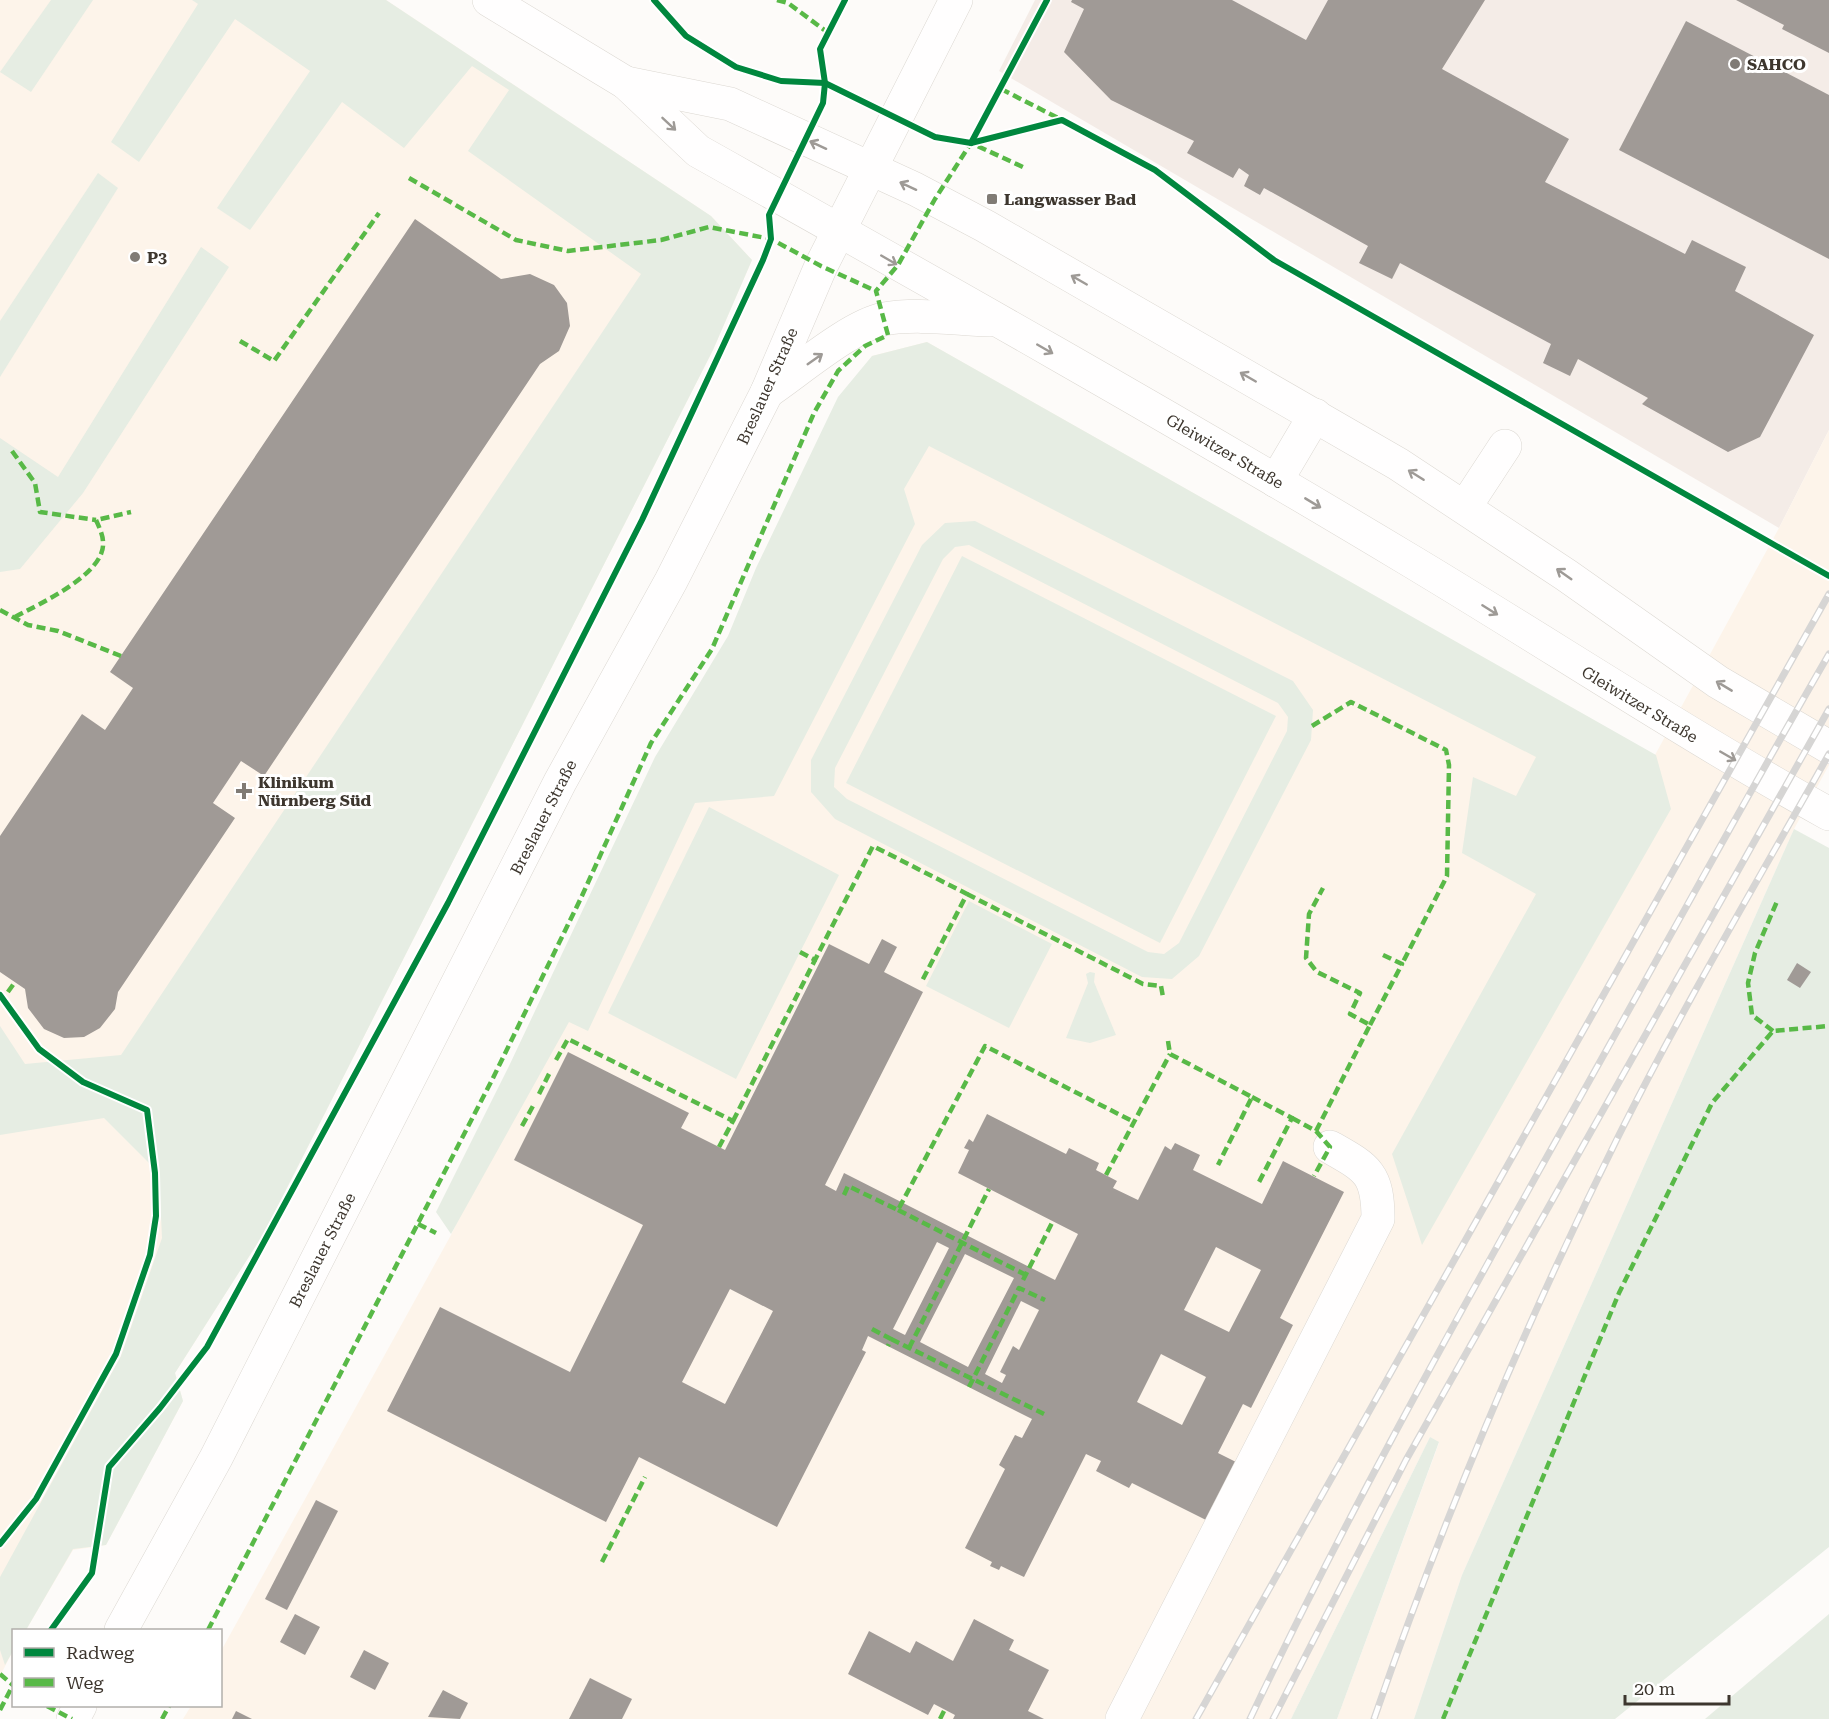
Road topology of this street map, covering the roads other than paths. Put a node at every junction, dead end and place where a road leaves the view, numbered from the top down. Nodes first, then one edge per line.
1 (489, 0) edge
2 (957, 0) edge
3 (626, 83) junction
4 (871, 169) junction
5 (838, 231) junction
6 (994, 320) junction
7 (768, 392) junction
8 (1315, 415) junction
9 (1505, 446) dead end
10 (1276, 481) junction
11 (1465, 507) junction
12 (1828, 744) edge
13 (1829, 814) edge
14 (1330, 1147) dead end
15 (122, 1629) edge
16 (1122, 1719) edge

1 - 3 main road, Gleiwitzer Straße
2 - 4 main road, Breslauer Straße
4 -> 3 main road, Gleiwitzer Straße
3 -> 5 main road, Gleiwitzer Straße
4 - 5 main road, Breslauer Straße
8 -> 4 main road, Gleiwitzer Straße
5 -> 6 main road, Gleiwitzer Straße
5 - 7 main road, Breslauer Straße
7 -> 6 main road
6 -> 10 main road, Gleiwitzer Straße
7 - 15 main road, Breslauer Straße
8 - 10 main road
11 -> 8 main road, Gleiwitzer Straße
9 - 11 main road
10 -> 13 main road, Gleiwitzer Straße
12 -> 11 main road, Gleiwitzer Straße
14 - 16 main road

